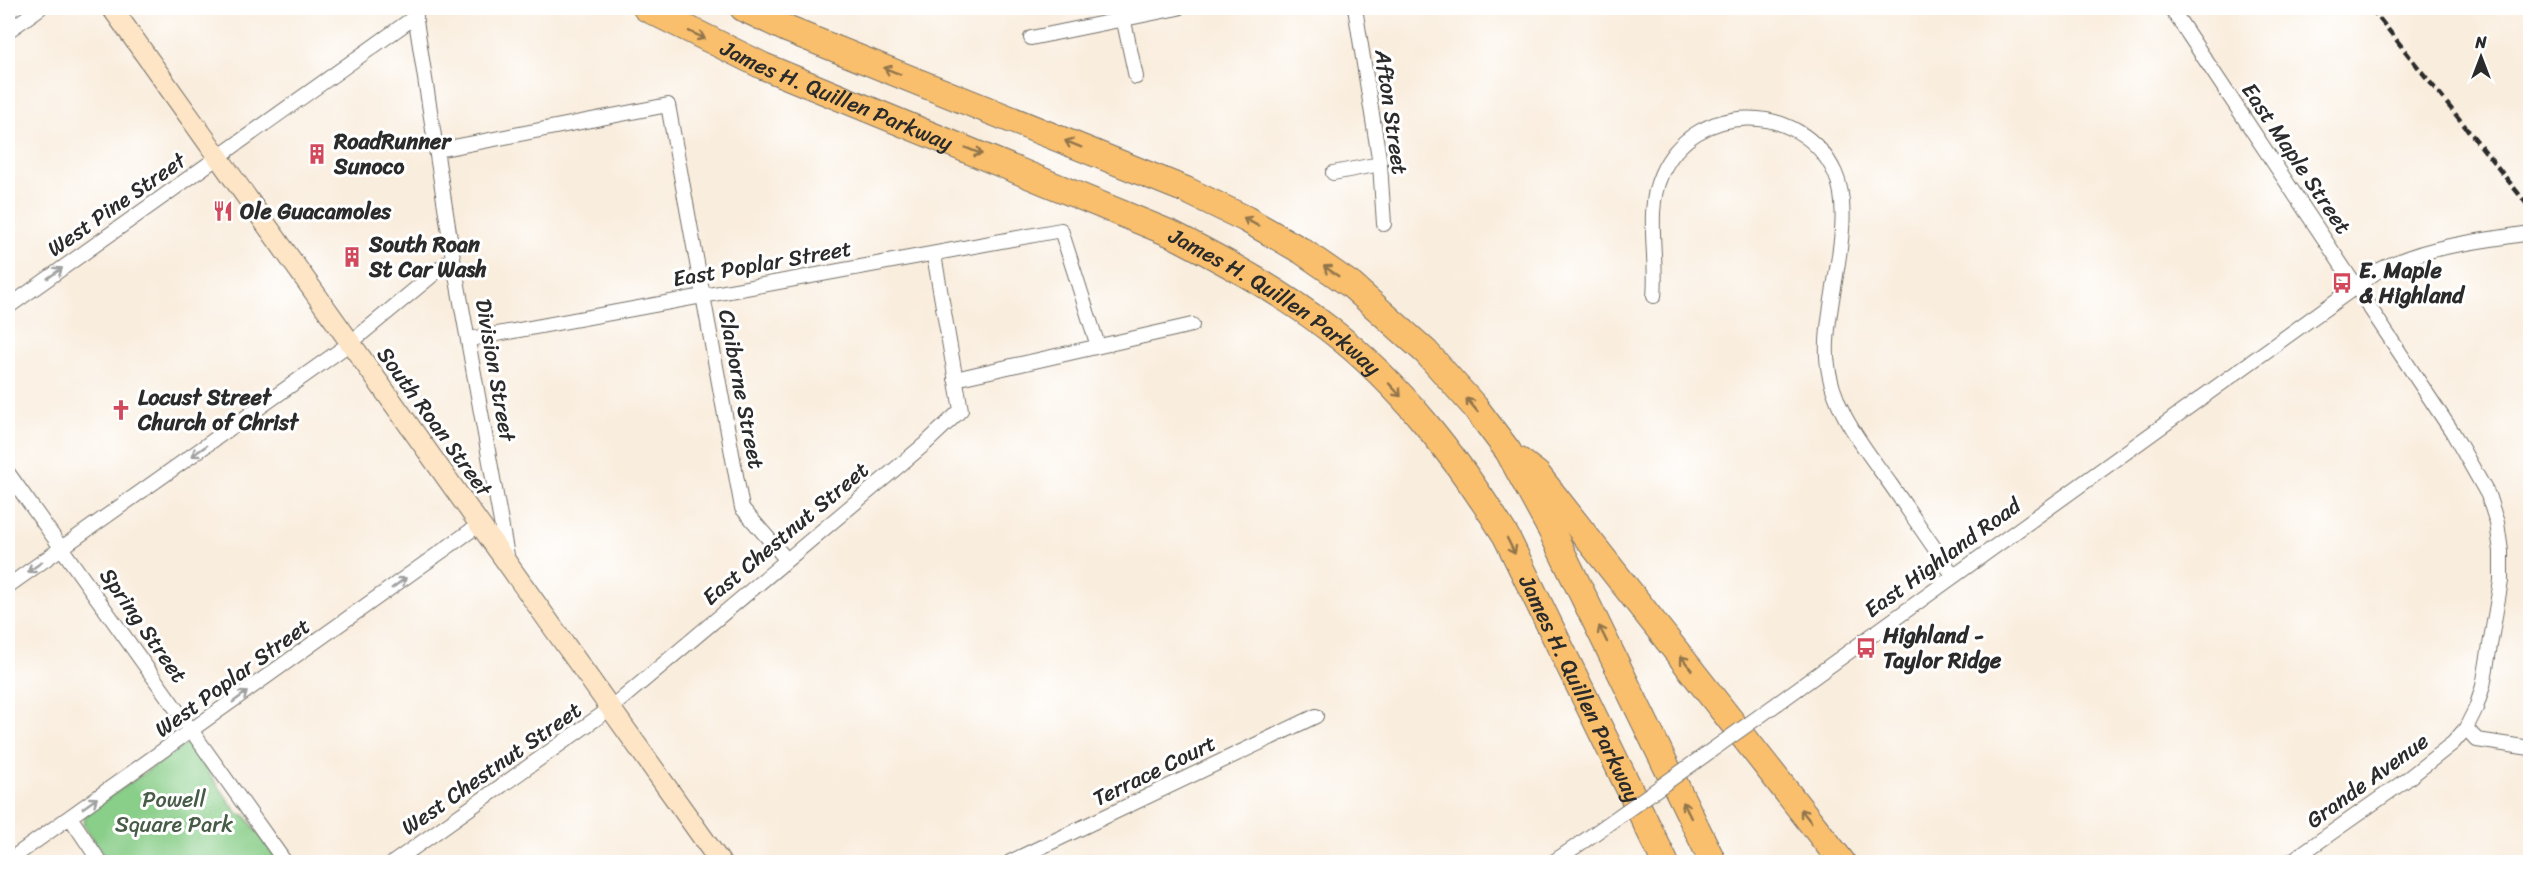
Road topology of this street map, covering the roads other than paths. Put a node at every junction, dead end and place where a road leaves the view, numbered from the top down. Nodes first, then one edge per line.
1 (40, 8) edge
2 (112, 8) edge
3 (646, 8) edge
4 (743, 8) edge
5 (1178, 8) edge
6 (1355, 8) edge
7 (2171, 8) edge
8 (415, 12) edge
9 (1122, 12) edge
10 (8, 31) edge
11 (1031, 38) dead end
12 (1136, 77) dead end
13 (438, 150) junction
14 (220, 157) junction
15 (1380, 164) junction
16 (1333, 173) dead end
17 (1384, 224) dead end
18 (2530, 233) edge
19 (934, 255) junction
20 (453, 258) junction
21 (2356, 285) junction
22 (703, 295) junction
23 (1654, 296) dead end
24 (8, 307) edge
25 (1192, 325) dead end
26 (470, 339) junction
27 (350, 344) junction
28 (1098, 346) junction
29 (955, 379) junction
30 (1508, 451) junction
31 (8, 472) edge
32 (480, 524) junction
33 (62, 547) junction
34 (786, 560) junction
35 (508, 563) junction
36 (1953, 574) junction
37 (8, 586) edge
38 (612, 708) junction
39 (1316, 716) dead end
40 (2466, 728) junction
41 (193, 731) junction
42 (2530, 748) edge
43 (70, 817) junction
44 (8, 861) edge
45 (100, 862) edge
46 (285, 862) edge
47 (394, 862) edge
48 (720, 862) edge
49 (1010, 862) edge
50 (1553, 862) edge
51 (1665, 862) edge
52 (1713, 862) edge
53 (1842, 862) edge
54 (2290, 862) edge

1 - 10 street
2 - 14 main road, South Roan Street
3 -> 51 highway, James H. Quillen Parkway
30 -> 4 highway, James H. Quillen Parkway
5 - 9 street
6 - 15 street, Afton Street
7 - 21 street, East Maple Street
8 - 13 street, Division Street
8 - 14 street, West Pine Street
9 - 11 street
9 - 12 street
13 - 20 street, Division Street
13 - 22 street, Claiborne Street
24 -> 14 street, West Pine Street
14 - 27 main road, South Roan Street
15 - 16 street
15 - 17 street, Afton Street
18 - 21 street, East Highland Road
19 - 22 street, East Poplar Street
19 - 28 street, East Poplar Street
19 - 29 street, East Chestnut Street
20 - 26 street, Division Street
20 - 27 street
21 - 36 street, East Highland Road
21 - 40 street, East Maple Street
22 - 26 street, East Poplar Street
22 - 34 street, Claiborne Street
23 - 36 street
25 - 28 street
26 - 35 street, Division Street
27 - 32 main road, South Roan Street
27 -> 33 street
28 - 29 street
29 - 34 street, East Chestnut Street
52 -> 30 highway, James H. Quillen Parkway
53 -> 30 highway
31 - 33 street, Spring Street
32 - 35 main road, South Roan Street
41 -> 32 street, West Poplar Street
33 -> 37 street
33 - 41 street, Spring Street
34 - 38 street, East Chestnut Street
35 - 38 main road, South Roan Street
36 - 50 street, East Highland Road, bridge
38 - 47 street, West Chestnut Street
38 - 48 main road, South Roan Street
39 - 49 street, Terrace Court
40 - 42 street
40 - 54 street, Grande Avenue
43 -> 41 street, West Poplar Street
41 - 46 street, Spring Street
43 - 44 street, West Poplar Street
43 - 45 street

